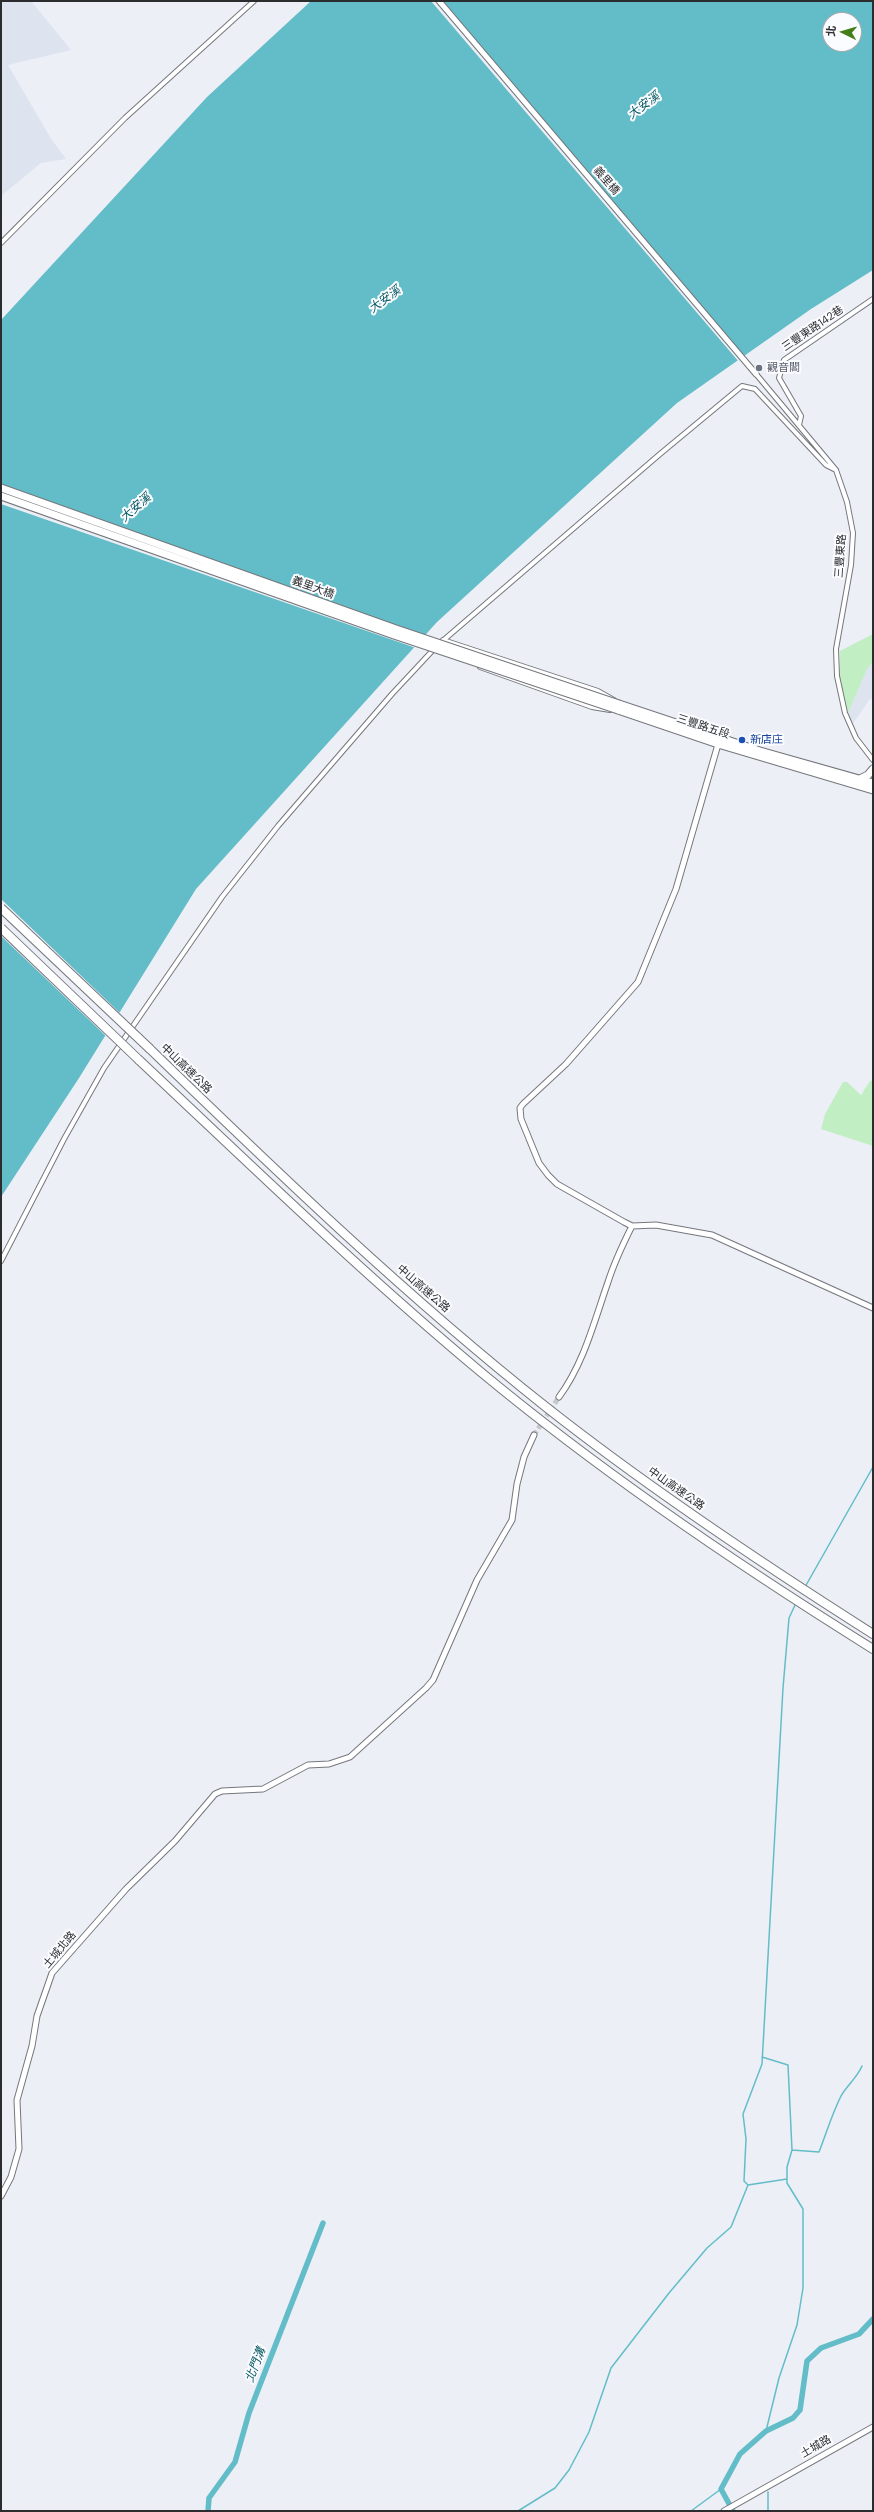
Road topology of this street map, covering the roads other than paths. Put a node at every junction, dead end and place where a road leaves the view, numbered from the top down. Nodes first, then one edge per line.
1 (254, 1) edge
2 (439, 1) edge
3 (1, 243) edge
4 (873, 300) edge
5 (756, 374) joint
6 (799, 425) junction
7 (836, 470) junction
8 (1, 488) edge
9 (1, 496) edge
10 (443, 640) junction
11 (432, 651) junction
12 (619, 707) junction
13 (719, 741) junction
14 (873, 760) edge
15 (873, 769) edge
16 (860, 779) junction
17 (873, 783) edge
18 (873, 790) edge
19 (1, 908) edge
20 (1, 928) edge
21 (632, 1226) junction
22 (1, 1261) edge
23 (873, 1308) edge
24 (559, 1397) tunnel mouth
25 (534, 1435) tunnel mouth
26 (873, 1634) edge
27 (873, 1649) edge
28 (1, 2196) edge
29 (873, 2427) edge
30 (724, 2511) edge

1 - 3 street
2 - 5 street, 義里橋
4 - 6 street, 三豐東路142巷
5 - 6 street, 三豐東路
6 - 7 street, 三豐東路
7 - 10 street
7 - 14 street, 三豐東路
8 - 12 main road, 義里大橋, bridge
9 - 12 main road, 義里大橋, bridge
10 - 11 street
10 - 12 street
11 - 12 street
11 - 22 street
12 - 13 main road, 三豐路五段
13 - 16 main road, 三豐路五段
13 - 18 main road, 三豐路五段
13 - 21 street
15 - 16 main road
16 - 17 main road, 三豐路五段
19 - 26 highway, 中山高速公路, bridge
20 - 27 highway, bridge
21 - 23 street
21 - 24 street
25 - 28 street, 土城北路
29 - 30 street, 土城路

